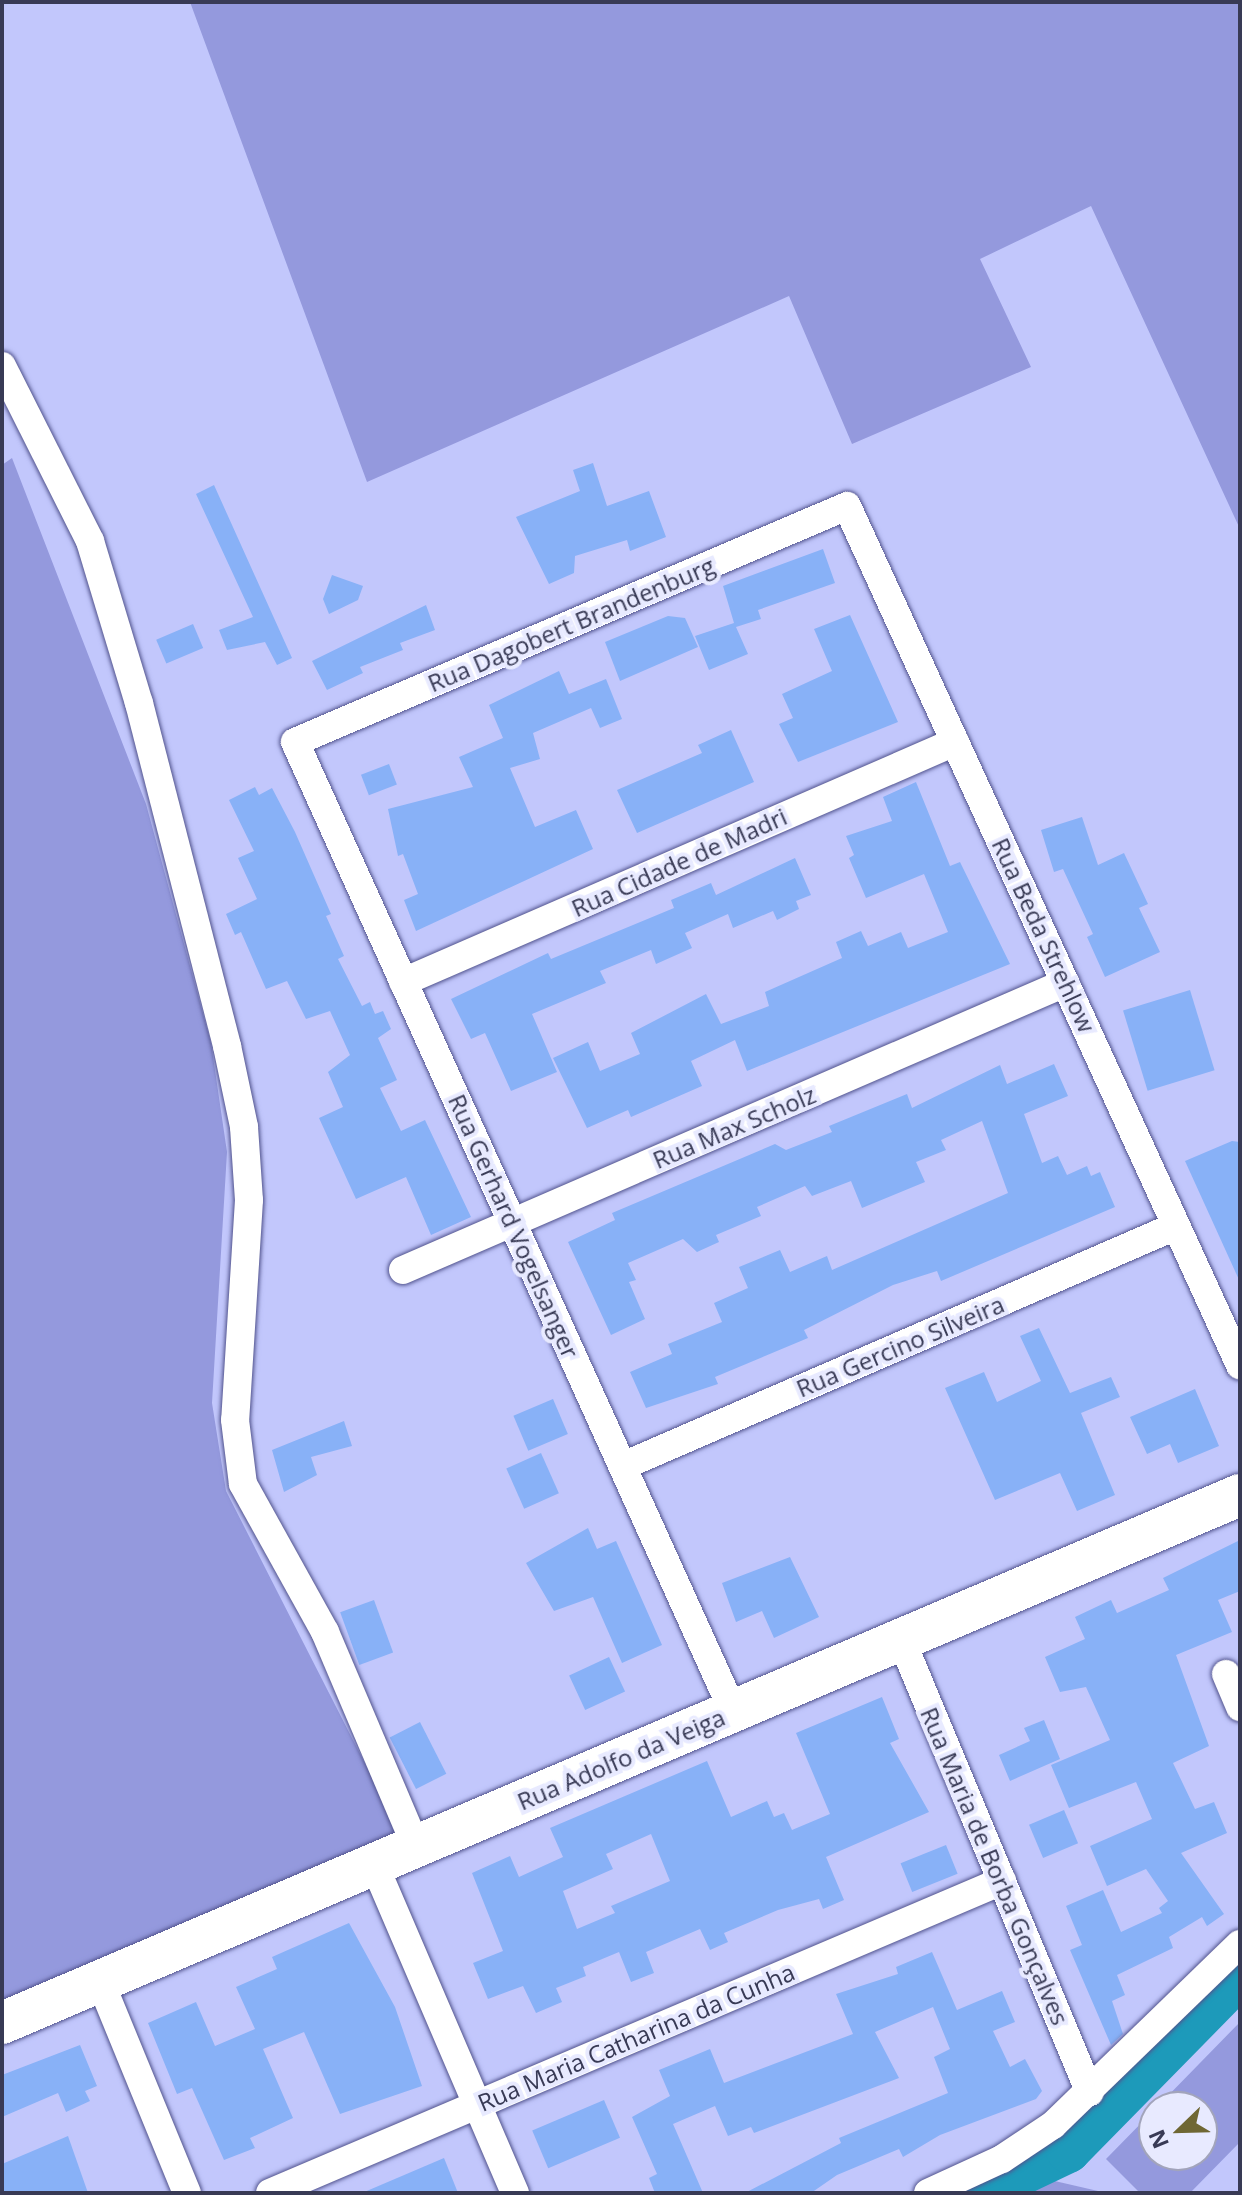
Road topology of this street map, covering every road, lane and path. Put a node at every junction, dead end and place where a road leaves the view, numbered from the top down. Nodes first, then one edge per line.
1 (2, 366) edge
2 (847, 506) joint
3 (295, 742) joint
4 (955, 742) junction
5 (403, 982) junction
6 (1065, 983) junction
7 (513, 1223) junction
8 (1176, 1226) junction
9 (403, 1270) dead end
10 (1240, 1365) edge
11 (623, 1466) junction
12 (1240, 1495) edge
13 (901, 1639) junction
14 (1226, 1674) dead end
15 (1240, 1707) edge
16 (733, 1711) junction
17 (416, 1846) junction
18 (374, 1864) junction
19 (1002, 1881) junction
20 (1240, 1944) edge
21 (100, 1981) junction
22 (2, 2023) edge
23 (1090, 2092) junction
24 (477, 2105) junction
25 (187, 2193) edge
26 (270, 2193) edge
27 (515, 2193) edge
28 (928, 2193) edge

1 - 17 street
2 - 3 street, Rua Dagobert Brandenburg
2 - 4 street, Rua Beda Strehlow
3 - 5 street, Rua Gerhard Vogelsanger
4 - 5 street, Rua Cidade de Madri
4 - 6 street, Rua Beda Strehlow
5 - 7 street, Rua Gerhard Vogelsanger
6 - 7 street, Rua Max Scholz
6 - 8 street, Rua Beda Strehlow
7 - 9 street, Rua Max Scholz
7 - 11 street, Rua Gerhard Vogelsanger
8 - 10 street, Rua Beda Strehlow
8 - 11 street, Rua Gercino Silveira
11 - 16 street, Rua Gerhard Vogelsanger
12 - 13 street, Rua Adolfo da Veiga
13 - 16 street, Rua Adolfo da Veiga
13 - 19 street, Rua Maria de Borba Gonçalves
14 - 15 street
16 - 17 street, Rua Adolfo da Veiga
17 - 18 street, Rua Adolfo da Veiga
18 - 21 street, Rua Adolfo da Veiga
18 - 24 street
19 - 23 street, Rua Maria de Borba Gonçalves
19 - 24 street, Rua Maria Catharina da Cunha
20 - 23 street
21 - 22 street, Rua Adolfo da Veiga
21 - 25 street
23 - 28 street
24 - 26 street, Rua Maria Catharina da Cunha
24 - 27 street

